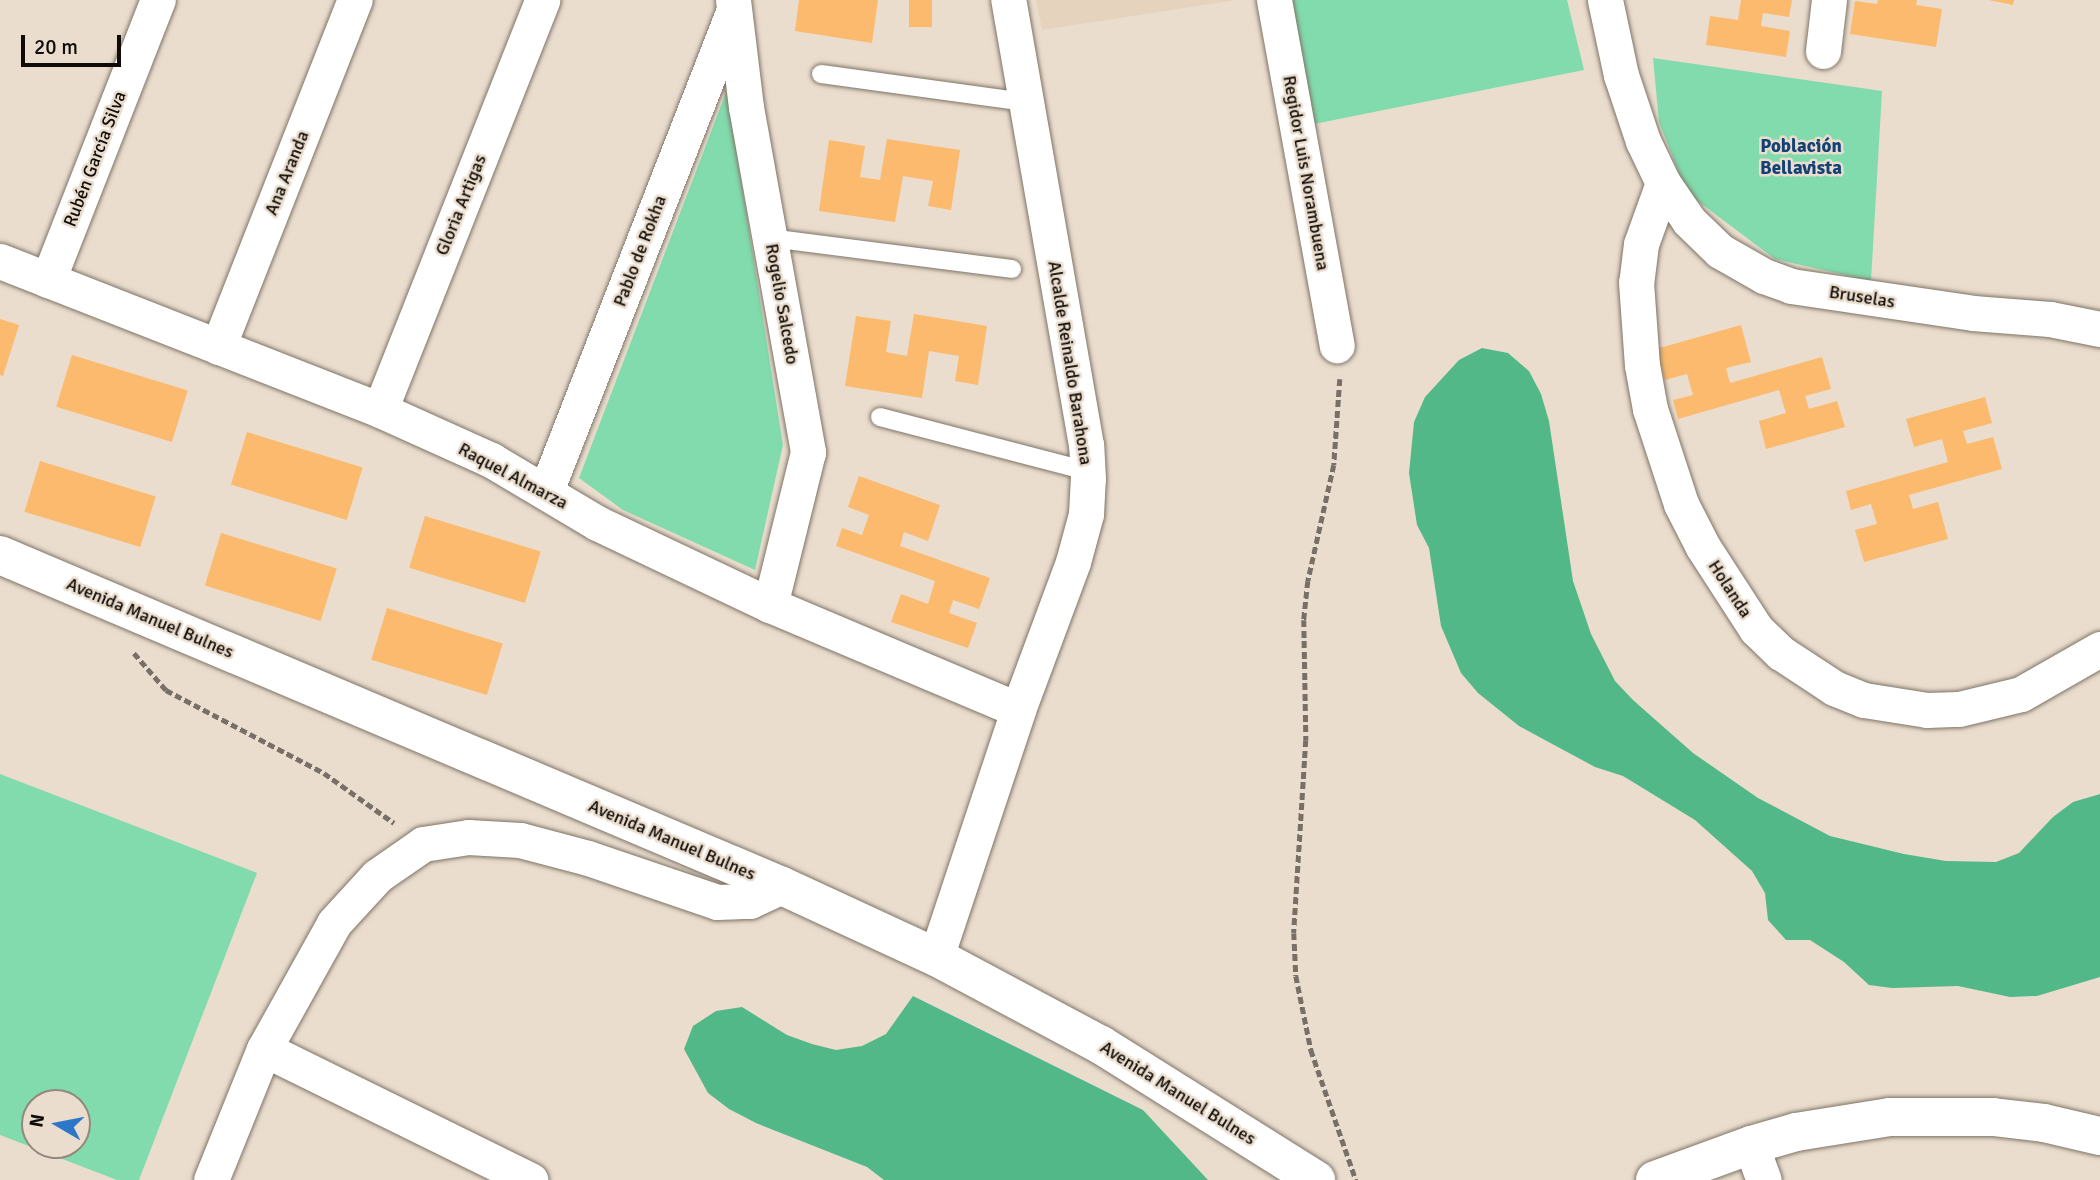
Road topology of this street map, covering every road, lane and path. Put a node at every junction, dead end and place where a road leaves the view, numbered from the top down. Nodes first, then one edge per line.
1 (158, 0) edge
2 (355, 0) edge
3 (542, 0) edge
4 (1008, 0) edge
5 (1275, 0) edge
6 (1605, 0) edge
7 (1829, 0) edge
8 (733, 5) edge
9 (1823, 51) dead end
10 (821, 74) dead end
11 (1026, 102) junction
12 (1663, 183) junction
13 (770, 238) junction
14 (0, 261) edge
15 (1012, 269) dead end
16 (48, 279) junction
17 (2100, 329) edge
18 (1337, 345) joint
19 (218, 347) junction
20 (380, 410) junction
21 (880, 416) dead end
22 (1088, 471) junction
23 (547, 491) junction
24 (0, 555) edge
25 (770, 605) junction
26 (131, 649) dead end
27 (2100, 649) edge
28 (1018, 710) junction
29 (423, 844) junction
30 (782, 886) junction
31 (936, 957) junction
32 (264, 1049) junction
33 (2100, 1136) edge
34 (1751, 1144) junction
35 (211, 1180) edge
36 (530, 1180) edge
37 (1316, 1180) edge
38 (1356, 1180) edge
39 (1655, 1180) edge
40 (1764, 1180) edge

1 - 16 street, Rubén García Silva
2 - 19 street, Ana Aranda
3 - 20 street, Gloria Artigas
4 - 11 street, Alcalde Reinaldo Barahona
5 - 18 street, Regidor Luis Norambuena
6 - 12 street, Bruselas
7 - 9 street
8 - 13 street, Rogelio Salcedo
8 - 23 street, Pablo de Rokha
10 - 11 lane
11 - 22 street, Alcalde Reinaldo Barahona
12 - 17 street, Bruselas
12 - 27 street, Holanda
13 - 15 lane
13 - 25 street, Rogelio Salcedo
14 - 16 street, Raquel Almarza
16 - 19 street, Raquel Almarza
18 - 38 path
19 - 20 street, Raquel Almarza
20 - 23 street, Raquel Almarza
21 - 22 lane
22 - 28 street, Alcalde Reinaldo Barahona
23 - 25 street, Raquel Almarza
24 - 30 street, Avenida Manuel Bulnes
25 - 28 street, Raquel Almarza
26 - 29 path
28 - 31 street, Alcalde Reinaldo Barahona
29 - 30 street
29 - 32 street
30 - 31 street, Avenida Manuel Bulnes
31 - 37 street, Avenida Manuel Bulnes
32 - 35 street
32 - 36 street
33 - 34 street
34 - 39 street
34 - 40 street

